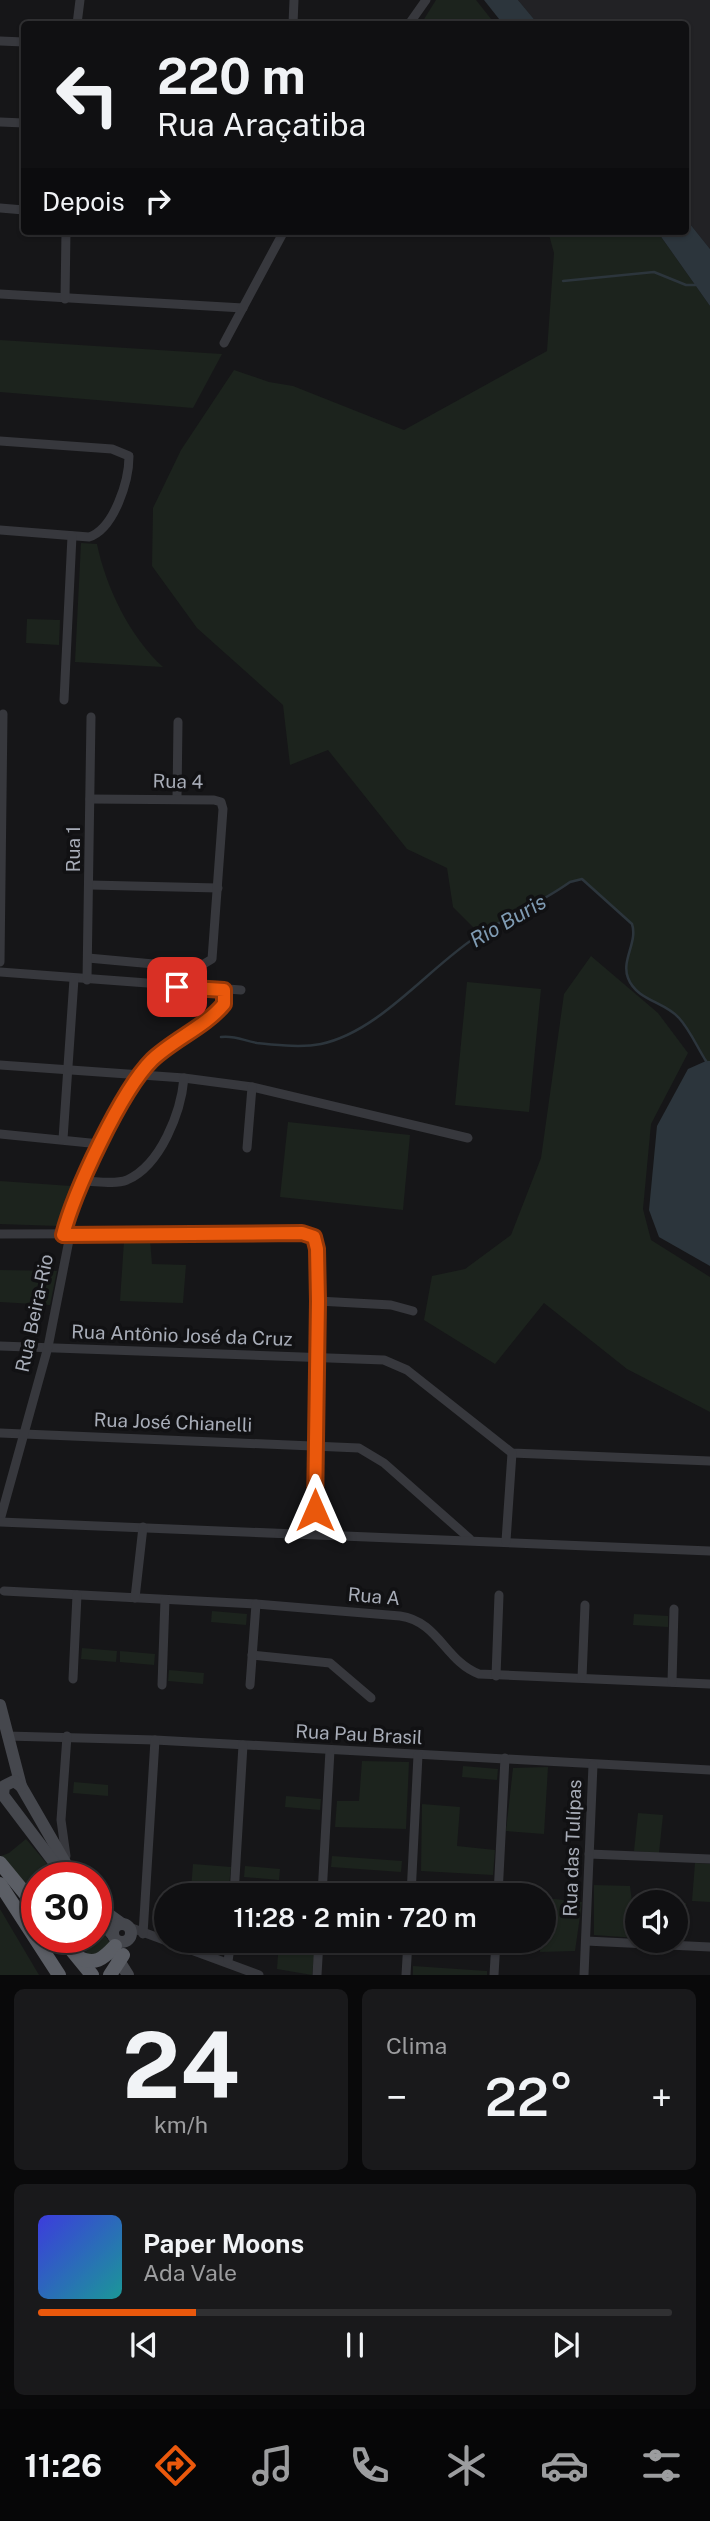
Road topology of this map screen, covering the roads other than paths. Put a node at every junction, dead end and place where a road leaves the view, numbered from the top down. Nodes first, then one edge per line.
1 (80, 0) edge
2 (294, 0) edge
3 (426, 0) edge
4 (77, 21) edge
5 (293, 21) edge
6 (411, 21) edge
7 (0, 41) edge
8 (21, 42) edge
9 (0, 122) edge
10 (21, 123) edge
11 (0, 208) edge
12 (21, 210) edge
13 (66, 235) edge
14 (282, 235) edge
15 (0, 295) edge
16 (65, 299) junction
17 (243, 308) junction
18 (225, 343) dead end
19 (0, 442) edge
20 (0, 530) edge
21 (72, 536) junction
22 (64, 700) dead end
23 (3, 714) dead end
24 (91, 718) dead end
25 (178, 722) dead end
26 (1, 749) edge
27 (177, 798) junction
28 (90, 799) junction
29 (1, 828) edge
30 (90, 885) junction
31 (218, 888) junction
32 (1, 907) edge
33 (88, 958) junction
34 (0, 962) edge
35 (0, 972) edge
36 (74, 979) junction
37 (87, 980) junction
38 (224, 990) junction
39 (241, 990) dead end
40 (0, 1065) edge
41 (69, 1069) junction
42 (140, 1074) junction
43 (184, 1078) junction
44 (252, 1087) junction
45 (0, 1134) edge
46 (468, 1138) dead end
47 (63, 1139) junction
48 (100, 1144) junction
49 (247, 1148) dead end
50 (83, 1181) junction
51 (0, 1234) edge
52 (66, 1235) junction
53 (318, 1301) junction
54 (413, 1311) dead end
55 (0, 1346) edge
56 (48, 1347) junction
57 (316, 1358) junction
58 (0, 1433) edge
59 (26, 1434) junction
60 (315, 1445) junction
61 (512, 1453) junction
62 (710, 1461) edge
63 (0, 1521) edge
64 (143, 1527) junction
65 (315, 1532) junction
66 (470, 1539) junction
67 (506, 1541) junction
68 (710, 1551) edge
69 (4, 1591) dead end
70 (78, 1595) junction
71 (499, 1595) dead end
72 (135, 1598) junction
73 (165, 1600) junction
74 (256, 1604) junction
75 (585, 1605) dead end
76 (674, 1609) dead end
77 (252, 1655) junction
78 (496, 1676) junction
79 (582, 1678) junction
80 (73, 1679) dead end
81 (672, 1682) junction
82 (710, 1684) edge
83 (162, 1685) dead end
84 (250, 1685) dead end
85 (371, 1698) dead end
86 (0, 1705) edge
87 (7, 1736) junction
88 (66, 1736) junction
89 (155, 1740) junction
90 (243, 1745) junction
91 (330, 1749) junction
92 (418, 1755) junction
93 (505, 1758) junction
94 (593, 1765) junction
95 (710, 1770) edge
96 (21, 1786) junction
97 (61, 1820) junction
98 (45, 1829) junction
99 (589, 1854) junction
100 (710, 1859) edge
101 (58, 1862) edge
102 (63, 1862) edge
103 (67, 1862) edge
104 (0, 1863) edge
105 (235, 1883) edge
106 (323, 1883) edge
107 (412, 1883) edge
108 (499, 1883) edge
109 (0, 1884) edge
110 (21, 1889) edge
111 (144, 1909) junction
112 (112, 1928) edge
113 (586, 1941) junction
114 (123, 1944) edge
115 (710, 1947) edge
116 (74, 1953) edge
117 (229, 1953) edge
118 (318, 1953) edge
119 (407, 1953) edge
120 (495, 1953) edge
121 (77, 1957) junction
122 (228, 1961) junction
123 (59, 1975) edge
124 (92, 1975) edge
125 (135, 1975) edge
126 (257, 1975) edge
127 (317, 1975) edge
128 (406, 1975) edge
129 (494, 1975) edge
130 (584, 1975) edge

1 - 4 street
2 - 5 street
3 - 6 street
7 - 8 street
9 - 10 street
11 - 12 street
13 - 16 street
14 - 17 street
15 - 16 street
16 - 17 street
17 - 18 street
19 - 21 street
20 - 21 street
21 - 22 street
23 - 26 street
24 - 28 street, Rua 1
25 - 27 street
26 - 29 street
27 - 28 street, Rua 4
27 - 31 street, Rua 4
28 - 30 street, Rua 1
29 - 32 street
30 - 31 street
30 - 33 street, Rua 1
31 - 33 street
32 - 34 street
33 - 37 street, Rua 1
35 - 36 street
36 - 37 street
36 - 41 street
37 - 38 street
38 - 39 street
38 - 42 street, Rua Beira-Rio
40 - 41 street
41 - 42 street
41 - 47 street
42 - 43 street
42 - 48 street, Rua Beira-Rio
43 - 44 street
43 - 50 street
44 - 46 street
44 - 49 street
45 - 47 street
47 - 48 street
48 - 50 street, Rua Beira-Rio
50 - 52 street, Rua Beira-Rio
51 - 52 street
52 - 53 street
52 - 56 street, Rua Beira-Rio
53 - 54 street
53 - 57 street
55 - 56 street, Rua Antônio José da Cruz
56 - 57 street, Rua Antônio José da Cruz
56 - 59 street, Rua Beira-Rio
57 - 60 street
57 - 61 street, Rua Antônio José da Cruz
58 - 59 street, Rua José Chianelli
59 - 60 street, Rua José Chianelli
59 - 63 street, Rua Beira-Rio
60 - 65 street
60 - 66 street, Rua José Chianelli
61 - 62 street
61 - 67 street
63 - 64 street
64 - 65 street
64 - 72 street
65 - 66 street
66 - 67 street
67 - 68 street
69 - 70 street, Rua A
70 - 72 street, Rua A
70 - 80 street
71 - 78 street
72 - 73 street, Rua A
73 - 74 street, Rua A
73 - 83 street
74 - 77 street
74 - 78 street, Rua A
75 - 79 street
76 - 81 street
77 - 84 street
77 - 85 street
78 - 79 street, Rua A
79 - 81 street, Rua A
81 - 82 street, Rua A
86 - 87 main road
87 - 88 street, Rua Pau Brasil
87 - 96 main road
88 - 89 street, Rua Pau Brasil
88 - 97 street
89 - 90 street, Rua Pau Brasil
89 - 111 street
90 - 91 street, Rua Pau Brasil
90 - 105 street
91 - 92 street, Rua Pau Brasil
91 - 106 street
92 - 93 street, Rua Pau Brasil
92 - 107 street
93 - 94 street, Rua Pau Brasil
93 - 108 street
94 - 95 street, Rua Pau Brasil
94 - 99 street, Rua das Tulípas
96 - 98 main road
96 - 101 main road
97 - 98 street
97 - 103 street
98 - 102 main road
99 - 100 street
99 - 113 street, Rua das Tulípas
104 - 110 highway
109 - 123 highway
111 - 114 street
111 - 114 street
112 - 114 main road
113 - 115 street
113 - 130 street, Rua das Tulípas
114 - 121 highway
114 - 122 street
114 - 125 main road
116 - 121 highway
117 - 122 street
118 - 127 street
119 - 128 street
120 - 129 street
121 - 124 highway
122 - 126 street

